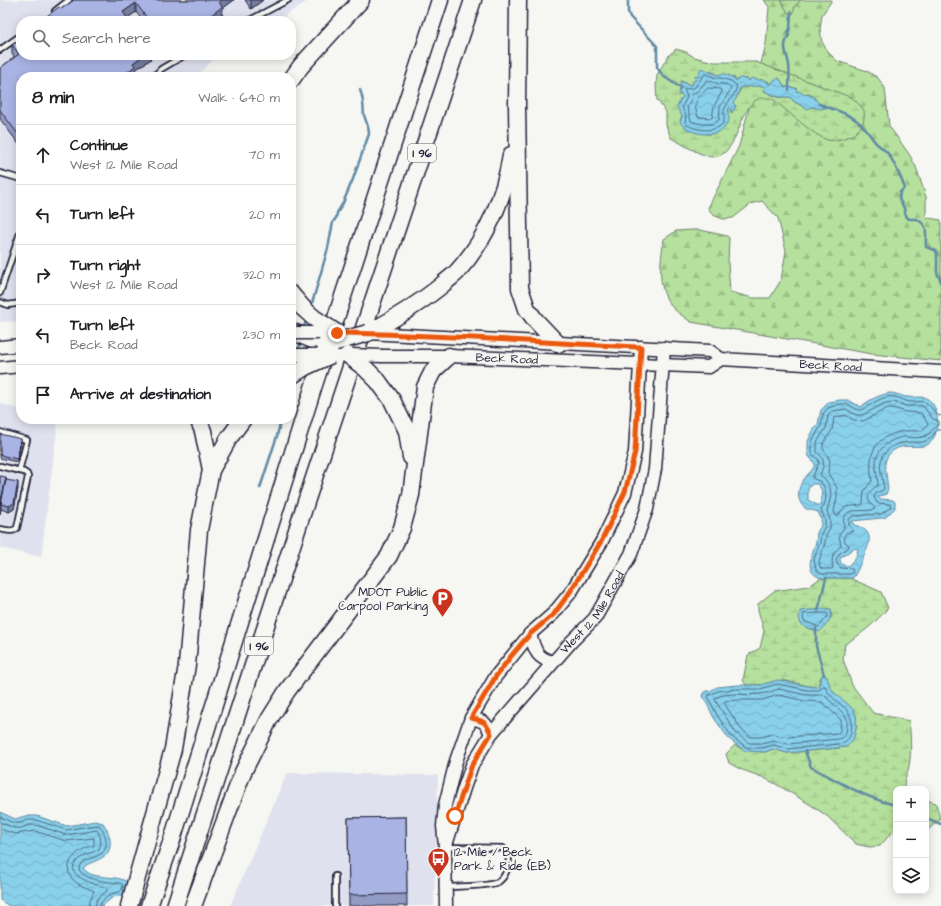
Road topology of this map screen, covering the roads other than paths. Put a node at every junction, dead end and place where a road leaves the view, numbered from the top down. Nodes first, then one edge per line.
1 (69, 0) edge
2 (288, 0) edge
3 (361, 0) edge
4 (440, 0) edge
5 (473, 0) edge
6 (518, 0) edge
7 (51, 13) edge
8 (258, 16) edge
9 (16, 39) edge
10 (0, 50) edge
11 (176, 60) edge
12 (158, 72) edge
13 (296, 74) edge
14 (516, 106) junction
15 (0, 172) edge
16 (16, 177) edge
17 (16, 245) edge
18 (0, 293) edge
19 (296, 300) edge
20 (0, 302) edge
21 (16, 304) edge
22 (296, 334) edge
23 (391, 334) joint
24 (558, 344) junction
25 (16, 345) edge
26 (345, 345) junction
27 (0, 347) edge
28 (641, 347) junction
29 (664, 348) junction
30 (296, 354) edge
31 (383, 356) joint
32 (449, 356) junction
33 (721, 359) junction
34 (640, 365) junction
35 (16, 366) edge
36 (663, 366) junction
37 (0, 368) edge
38 (941, 372) edge
39 (296, 373) edge
40 (200, 424) edge
41 (240, 424) edge
42 (0, 432) edge
43 (0, 466) edge
44 (211, 470) junction
45 (19, 471) junction
46 (411, 495) junction
47 (0, 529) edge
48 (530, 634) junction
49 (553, 662) junction
50 (471, 718) junction
51 (491, 734) junction
52 (446, 847) junction
53 (334, 876) dead end
54 (446, 887) junction
55 (129, 906) edge
56 (149, 906) edge
57 (175, 906) edge
58 (194, 906) edge
59 (335, 906) edge
60 (446, 906) edge

1 - 7 lane
2 - 8 lane
3 - 13 highway
4 - 56 highway, I 96
5 - 57 highway, I 96
6 - 14 highway
9 - 10 lane
11 - 12 lane
14 - 24 highway
14 - 26 highway
15 - 16 lane
17 - 18 lane
19 - 26 highway, bridge
20 - 21 lane
22 - 26 highway, bridge
23 - 24 main road, Beck Road
23 - 26 highway
24 - 28 main road, Beck Road
25 - 27 main road
26 - 30 highway, bridge
26 - 31 highway
26 - 39 highway, bridge
26 - 46 highway, bridge
28 - 29 main road, Beck Road
28 - 34 main road, West 12 Mile Road
29 - 33 main road, Beck Road
29 - 36 main road, West 12 Mile Road
31 - 32 main road, Beck Road
32 - 34 main road, Beck Road
32 - 46 highway
33 - 36 main road, Beck Road
33 - 38 main road, Beck Road
34 - 36 main road, Beck Road
34 - 48 main road, West 12 Mile Road
35 - 37 main road
36 - 49 main road, West 12 Mile Road
40 - 44 highway
41 - 44 highway
42 - 45 lane
43 - 45 lane
44 - 55 highway
45 - 47 lane
46 - 58 highway
48 - 49 main road
48 - 50 main road, West 12 Mile Road
49 - 51 main road, West 12 Mile Road
50 - 51 main road
50 - 52 main road, West 12 Mile Road
51 - 52 main road, West 12 Mile Road
52 - 54 main road, West 12 Mile Road
52 - 54 lane
53 - 59 lane
54 - 60 main road, West 12 Mile Road

